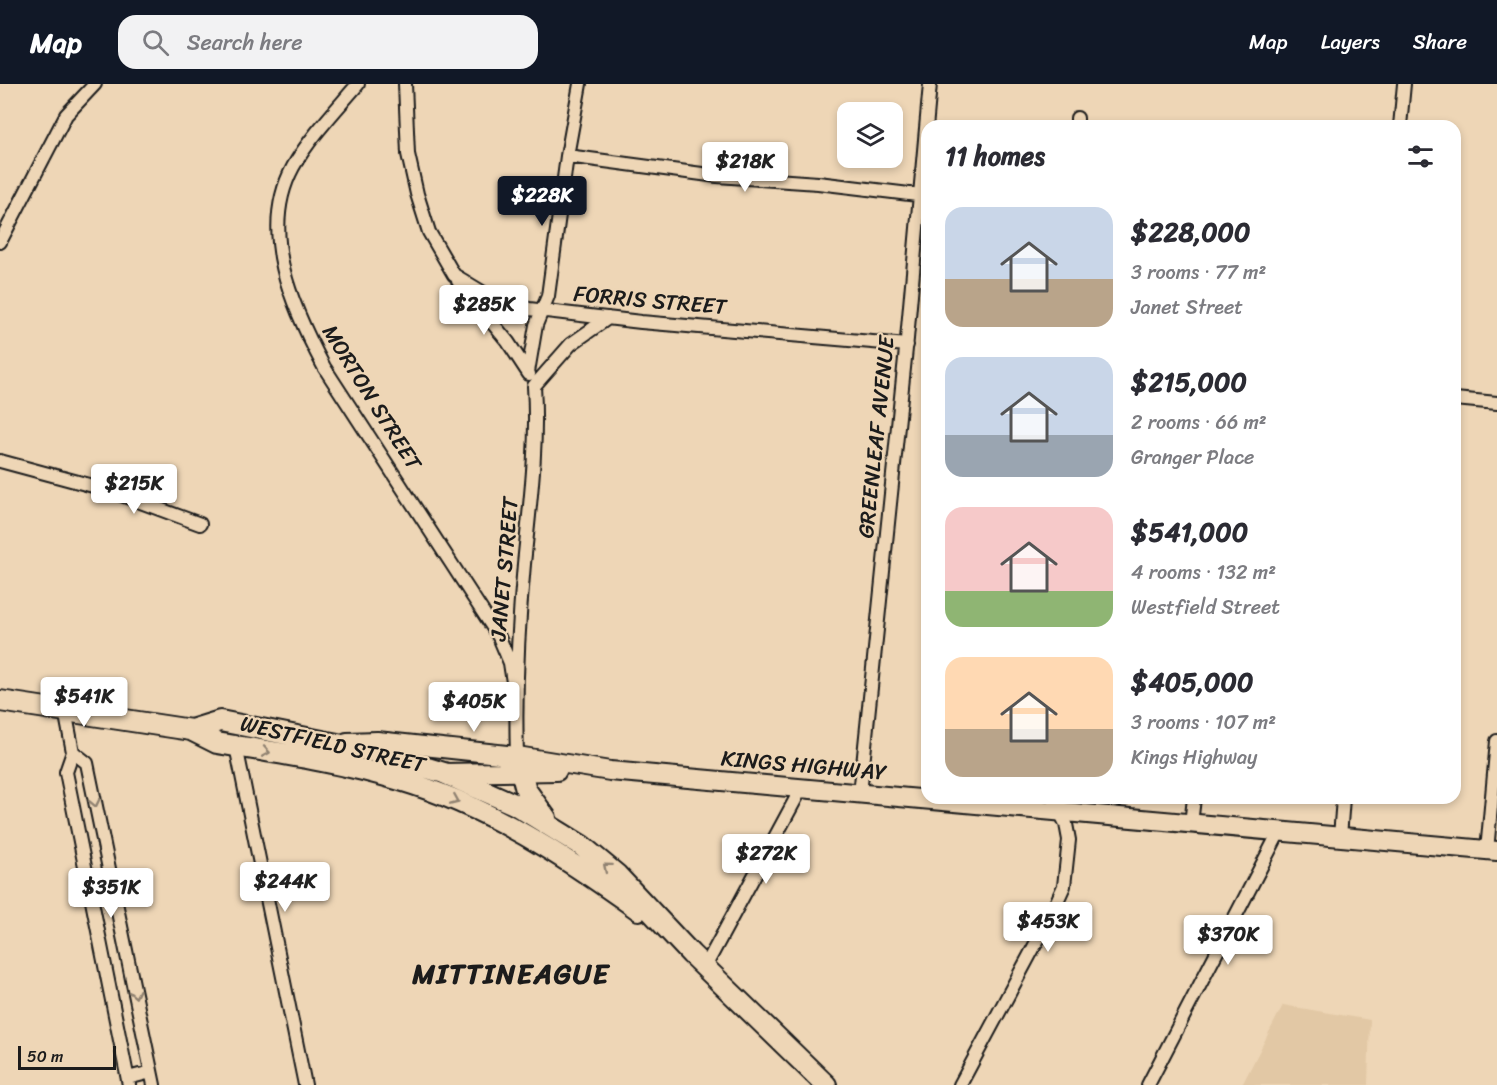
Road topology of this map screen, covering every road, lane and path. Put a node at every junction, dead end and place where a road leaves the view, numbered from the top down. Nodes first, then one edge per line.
1 (95, 84) edge
2 (358, 84) edge
3 (405, 84) edge
4 (580, 84) edge
5 (930, 84) edge
6 (1404, 84) edge
7 (928, 120) edge
8 (1401, 120) edge
9 (567, 156) junction
10 (921, 196) edge
11 (921, 222) edge
12 (0, 242) edge
13 (454, 275) junction
14 (544, 310) junction
15 (608, 318) junction
16 (907, 345) junction
17 (528, 372) junction
18 (534, 386) junction
19 (1461, 400) edge
20 (1497, 403) edge
21 (0, 461) edge
22 (200, 524) dead end
23 (515, 695) junction
24 (0, 701) edge
25 (65, 710) junction
26 (190, 730) junction
27 (1497, 741) edge
28 (336, 743) junction
29 (236, 746) junction
30 (73, 752) junction
31 (518, 764) junction
32 (444, 773) junction
33 (801, 789) junction
34 (860, 794) junction
35 (921, 797) edge
36 (1038, 804) edge
37 (1193, 804) edge
38 (1343, 804) edge
39 (1056, 805) edge
40 (1191, 824) junction
41 (558, 831) junction
42 (1279, 832) junction
43 (1340, 837) junction
44 (1492, 851) edge
45 (118, 914) junction
46 (95, 917) junction
47 (677, 939) junction
48 (705, 967) junction
49 (153, 1079) edge
50 (128, 1081) edge
51 (305, 1085) edge
52 (826, 1085) edge
53 (960, 1085) edge
54 (1148, 1085) edge

1 - 12 street
2 - 23 street, MORTON STREET
3 - 13 street, FORRIS STREET
4 - 9 street
5 - 7 street, GREENLEAF AVENUE
6 - 8 street
9 - 10 street
9 - 14 street
11 - 16 street, GREENLEAF AVENUE
13 - 14 street, FORRIS STREET
13 - 17 street, JANET STREET
14 - 15 street, FORRIS STREET
14 - 17 street
15 - 16 street, FORRIS STREET
15 - 18 street
16 - 34 street, GREENLEAF AVENUE
17 - 18 street, JANET STREET
18 - 23 street, JANET STREET
19 - 20 street
21 - 22 street
23 - 31 street, JANET STREET
24 - 25 main road, WESTFIELD STREET
25 - 26 main road, WESTFIELD STREET
25 - 30 street
26 - 28 main road, WESTFIELD STREET
26 - 29 main road, WESTFIELD STREET
27 - 44 street
28 - 31 main road, KINGS HIGHWAY
28 - 32 main road, WESTFIELD STREET
29 -> 47 main road, WESTFIELD STREET
29 - 51 street
30 -> 45 street
30 - 46 street
31 - 32 main road, KINGS HIGHWAY
31 - 33 main road, KINGS HIGHWAY
31 - 41 main road
32 - 41 main road, WESTFIELD STREET
33 - 34 main road, KINGS HIGHWAY
33 - 48 street
34 - 35 main road, KINGS HIGHWAY
36 - 39 main road, KINGS HIGHWAY
37 - 40 street
38 - 43 street
39 - 40 main road, KINGS HIGHWAY
39 - 53 street
40 - 42 main road, KINGS HIGHWAY
47 -> 41 main road, WESTFIELD STREET
42 - 43 main road, KINGS HIGHWAY
42 - 54 street
43 - 44 main road, KINGS HIGHWAY
45 - 46 street
45 -> 49 street
46 - 50 street
47 - 48 main road, WESTFIELD STREET
48 - 52 main road, WESTFIELD STREET
49 - 50 street

